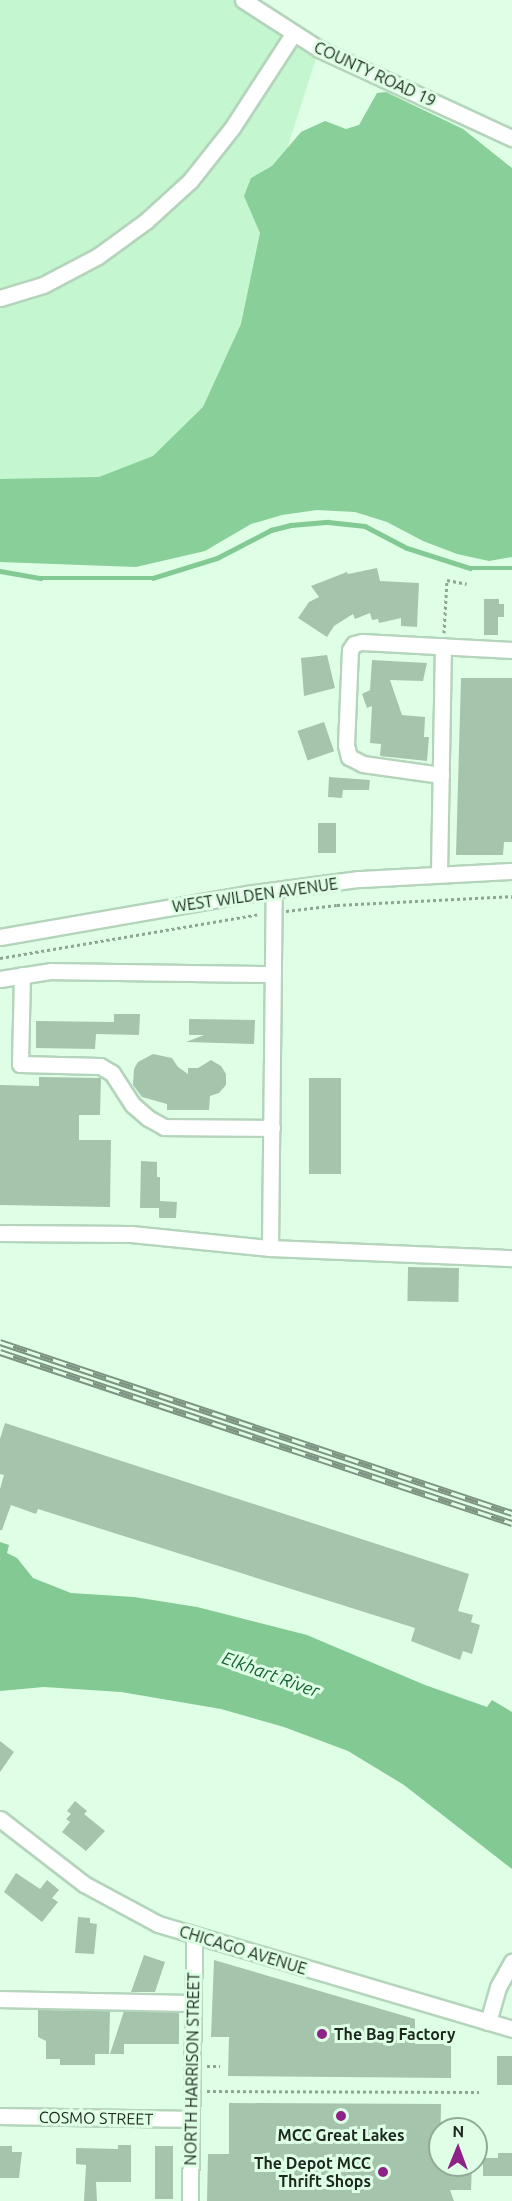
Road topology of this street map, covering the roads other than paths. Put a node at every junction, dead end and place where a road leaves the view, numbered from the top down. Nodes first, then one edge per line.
1 (243, 0) edge
2 (293, 34) junction
3 (512, 138) edge
4 (0, 298) edge
5 (443, 646) junction
6 (512, 651) edge
7 (441, 775) junction
8 (512, 871) edge
9 (439, 873) junction
10 (274, 891) junction
11 (0, 937) edge
12 (273, 974) junction
13 (22, 975) junction
14 (0, 979) edge
15 (272, 1128) junction
16 (0, 1233) edge
17 (270, 1248) junction
18 (512, 1258) edge
19 (0, 1819) edge
20 (194, 1937) junction
21 (512, 1962) edge
22 (0, 2000) edge
23 (193, 2002) junction
24 (488, 2022) junction
25 (512, 2029) edge
26 (0, 2116) edge
27 (191, 2119) junction
28 (190, 2201) edge

1 - 2 street, COUNTY ROAD 19
2 - 3 street, COUNTY ROAD 19
2 - 4 street
5 - 6 street
5 - 7 street
5 - 7 street
7 - 9 street
8 - 9 street, WEST WILDEN AVENUE
9 - 10 street, WEST WILDEN AVENUE
10 - 11 street, WEST WILDEN AVENUE
10 - 12 street
12 - 13 street
12 - 15 street
13 - 14 street
13 - 15 street
15 - 17 street
16 - 17 street
17 - 18 street
19 - 20 street, CHICAGO AVENUE
20 - 23 street, NORTH HARRISON STREET
20 - 24 street, CHICAGO AVENUE
21 - 24 street
22 - 23 street
23 - 27 street, NORTH HARRISON STREET
24 - 25 street, CHICAGO AVENUE
26 - 27 street, COSMO STREET
27 - 28 street, NORTH HARRISON STREET

